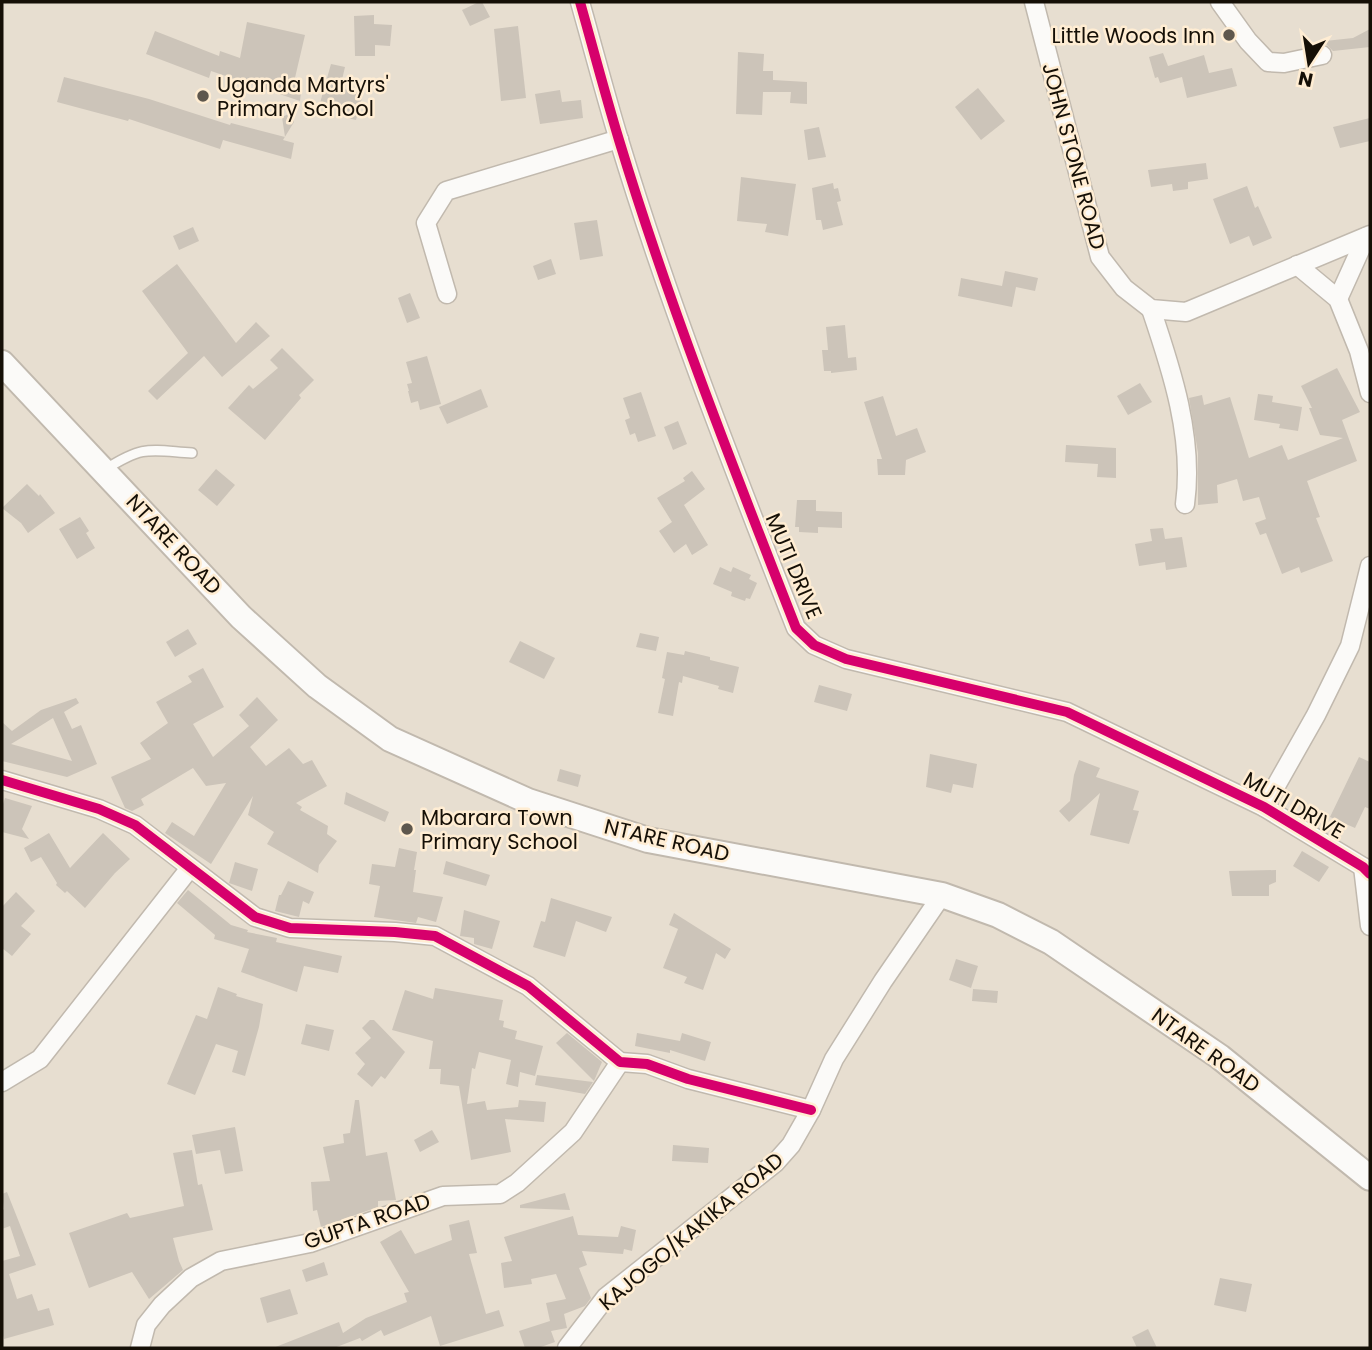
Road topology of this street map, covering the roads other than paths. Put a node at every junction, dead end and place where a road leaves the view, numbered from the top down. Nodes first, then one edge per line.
1 (580, 2) edge
2 (1034, 2) edge
3 (1220, 2) edge
4 (1322, 55) dead end
5 (619, 139) junction
6 (1368, 236) edge
7 (1297, 265) junction
8 (447, 294) dead end
9 (1338, 299) junction
10 (1151, 309) junction
11 (2, 362) edge
12 (1370, 393) edge
13 (192, 453) dead end
14 (105, 470) junction
15 (1185, 504) dead end
16 (1370, 566) edge
17 (2, 780) edge
18 (1264, 807) junction
19 (190, 868) junction
20 (1367, 871) edge
21 (942, 895) junction
22 (1370, 926) edge
23 (620, 1062) junction
24 (2, 1082) edge
25 (811, 1110) junction
26 (1370, 1178) edge
27 (140, 1348) edge
28 (567, 1348) edge

1 - 5 street, MUTI DRIVE
2 - 10 street, JOHN STONE ROAD
3 - 4 street
5 - 8 street
5 - 18 street, MUTI DRIVE
6 - 7 street
6 - 9 street
7 - 9 street
7 - 10 street
9 - 12 street
10 - 15 street
11 - 14 main road, NTARE ROAD
13 - 14 lane
14 - 21 main road, NTARE ROAD
16 - 18 street
17 - 19 street
18 - 20 street, MUTI DRIVE
19 - 23 street
19 - 24 street
20 - 22 street
21 - 25 street, KAJOGO/KAKIKA ROAD
21 - 26 main road, NTARE ROAD
23 - 25 street
23 - 27 street, GUPTA ROAD
25 - 28 street, KAJOGO/KAKIKA ROAD

